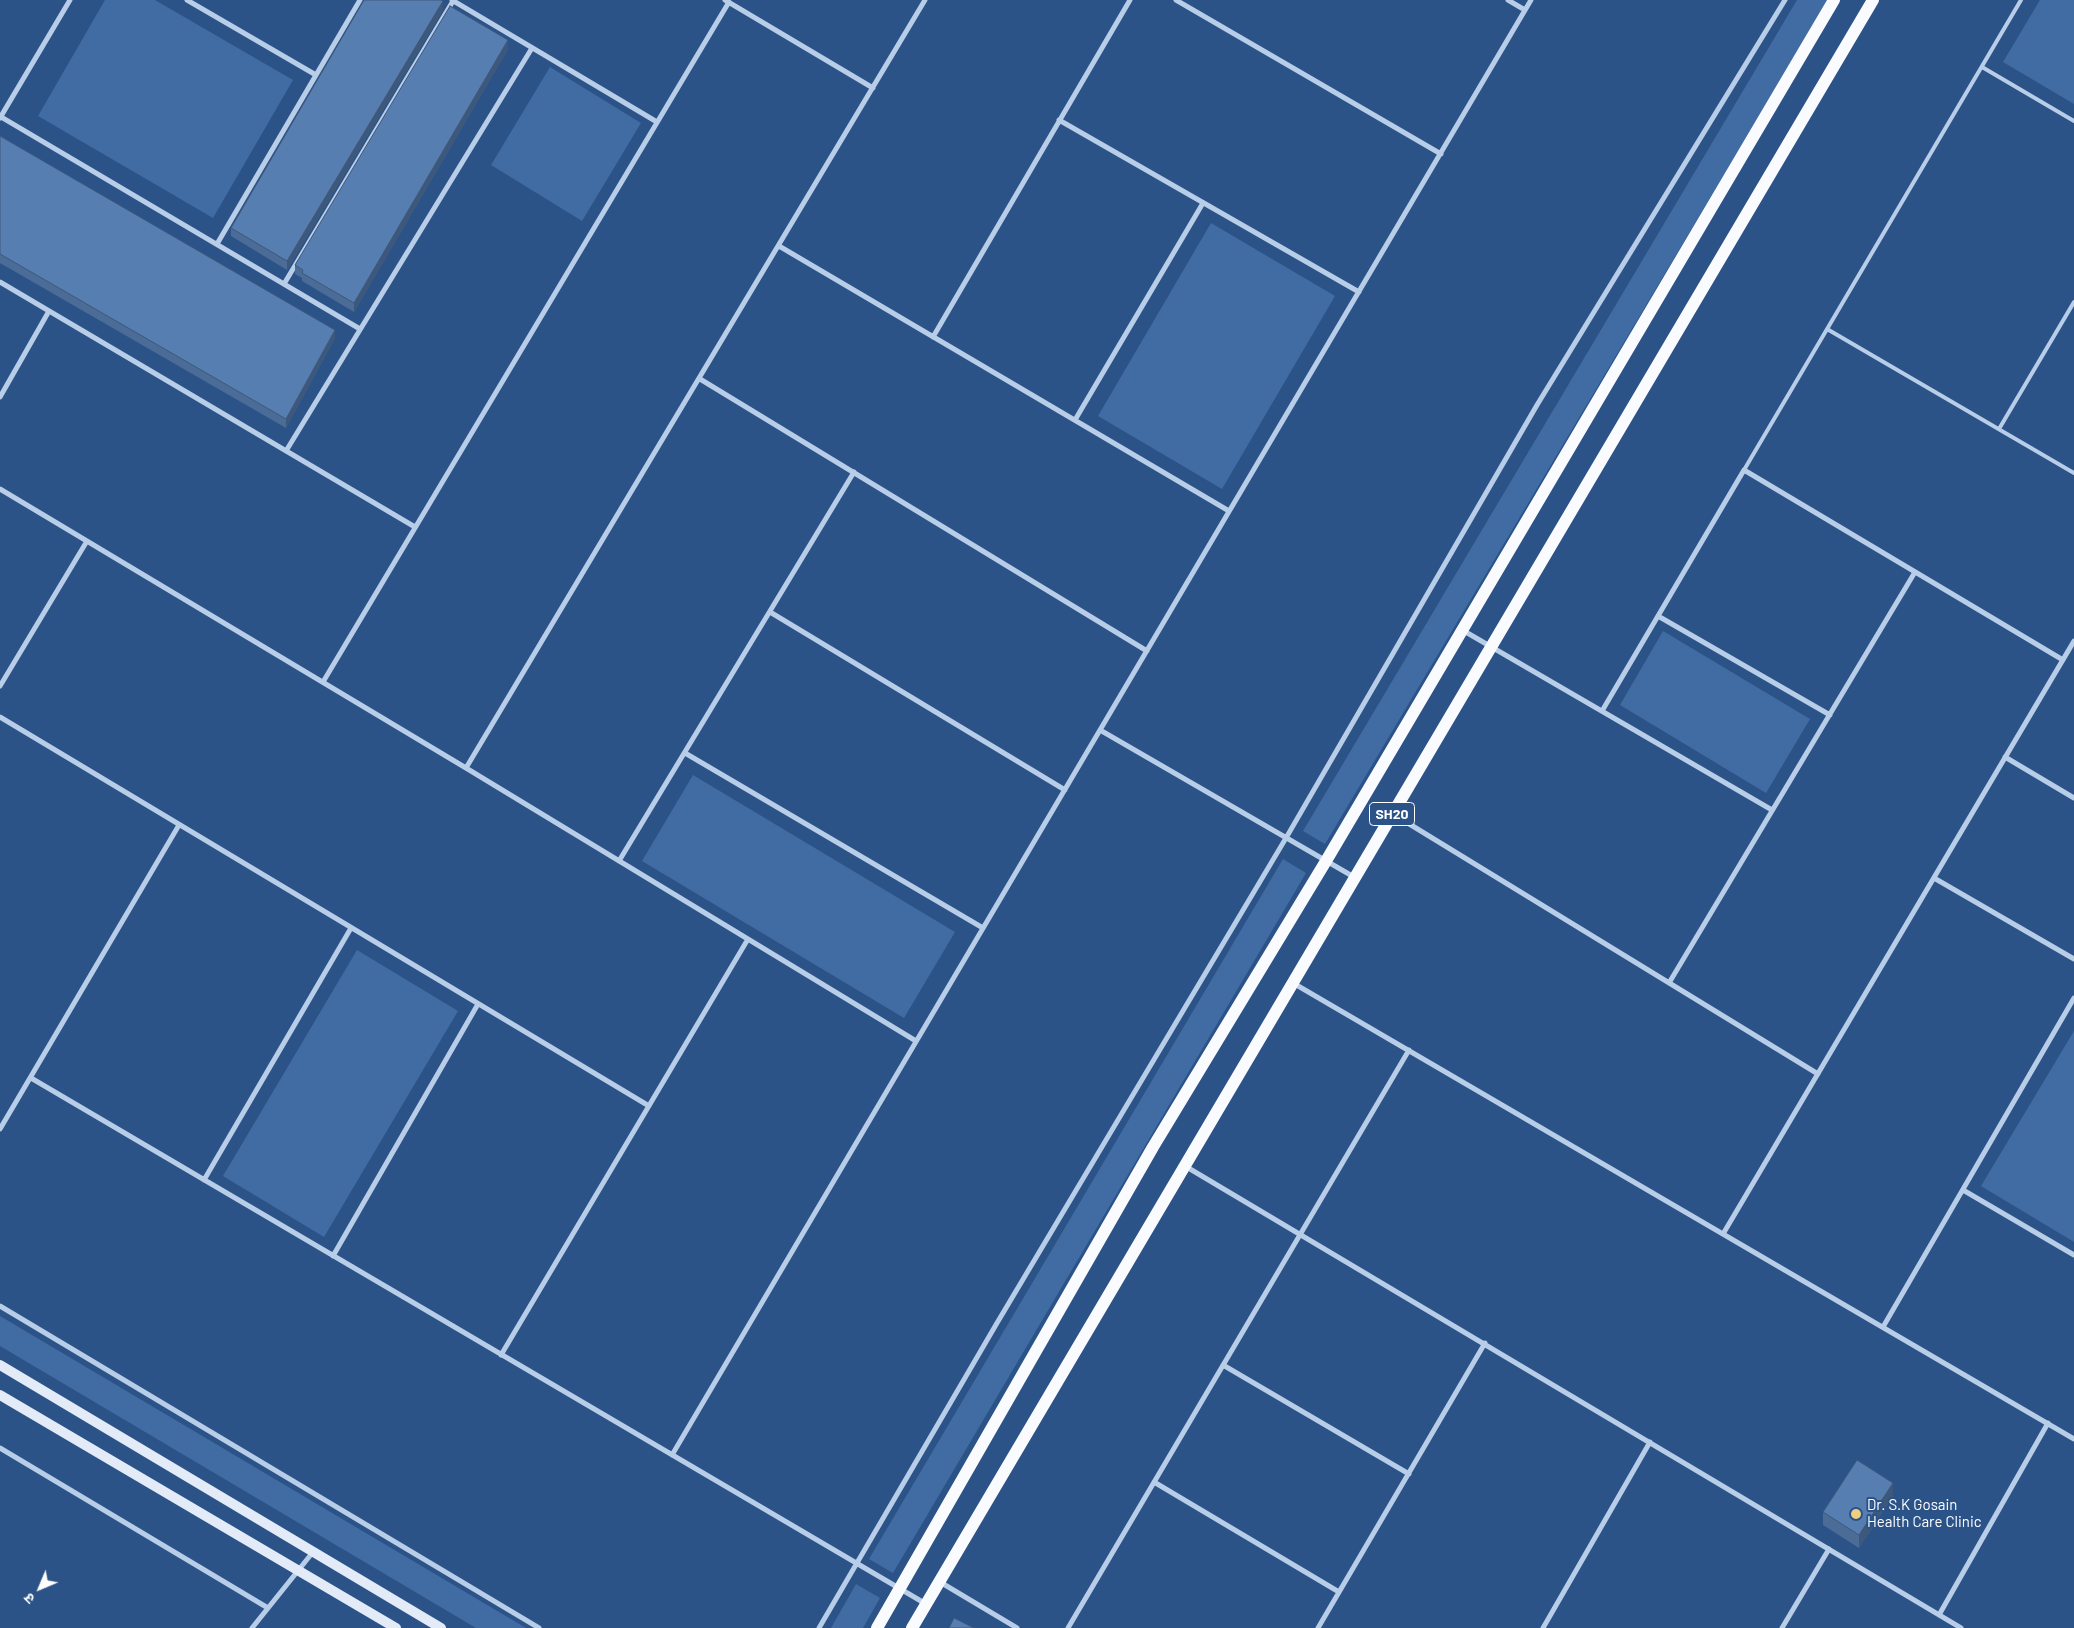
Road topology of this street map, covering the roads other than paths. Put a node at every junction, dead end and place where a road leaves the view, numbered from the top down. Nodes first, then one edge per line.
1 (70, 0) edge
2 (187, 0) edge
3 (360, 0) edge
4 (452, 0) edge
5 (925, 0) edge
6 (1130, 0) edge
7 (1176, 0) edge
8 (1508, 0) edge
9 (1531, 0) edge
10 (1785, 0) edge
11 (1834, 0) edge
12 (1873, 0) edge
13 (2021, 0) edge
14 (727, 1) edge
15 (1525, 10) junction
16 (532, 48) junction
17 (1982, 67) junction
18 (316, 75) junction
19 (873, 88) junction
20 (1, 118) edge
21 (1059, 120) junction
22 (2074, 121) edge
23 (657, 122) junction
24 (1440, 154) junction
25 (1203, 203) junction
26 (217, 244) junction
27 (779, 246) junction
28 (0, 282) edge
29 (284, 284) junction
30 (1359, 292) junction
31 (2074, 302) edge
32 (50, 311) junction
33 (360, 329) junction
34 (1827, 329) junction
35 (933, 337) junction
36 (700, 379) junction
37 (0, 397) edge
38 (1075, 420) junction
39 (1999, 429) junction
40 (286, 451) junction
41 (1744, 470) junction
42 (854, 472) junction
43 (2074, 473) edge
44 (0, 489) edge
45 (1229, 511) junction
46 (415, 527) junction
47 (87, 541) junction
48 (1915, 572) junction
49 (770, 612) junction
50 (1658, 616) junction
51 (1462, 630) junction
52 (2074, 641) edge
53 (1491, 646) junction
54 (1147, 651) junction
55 (2063, 660) junction
56 (323, 682) junction
57 (1, 683) edge
58 (1602, 711) junction
59 (1830, 715) junction
60 (0, 717) edge
61 (1100, 730) junction
62 (685, 753) junction
63 (2005, 757) junction
64 (466, 768) junction
65 (1065, 790) junction
66 (2074, 798) edge
67 (1772, 810) junction
68 (1392, 814) junction
69 (180, 825) junction
70 (1286, 838) junction
71 (619, 861) junction
72 (1326, 862) junction
73 (1355, 877) junction
74 (1934, 878) junction
75 (351, 928) junction
76 (983, 928) junction
77 (748, 939) junction
78 (2074, 959) edge
79 (1293, 982) junction
80 (1669, 983) junction
81 (2074, 998) edge
82 (478, 1004) junction
83 (916, 1041) junction
84 (1409, 1050) junction
85 (1818, 1074) junction
86 (30, 1078) junction
87 (649, 1106) junction
88 (0, 1130) edge
89 (1185, 1165) junction
90 (204, 1180) junction
91 (1963, 1190) junction
92 (1301, 1234) junction
93 (1723, 1234) junction
94 (2074, 1255) edge
95 (333, 1256) junction
96 (0, 1306) edge
97 (1883, 1327) junction
98 (1485, 1343) junction
99 (501, 1355) junction
100 (0, 1365) edge
101 (1223, 1366) junction
102 (0, 1395) edge
103 (2048, 1423) junction
104 (2074, 1439) edge
105 (1650, 1442) junction
106 (0, 1448) edge
107 (672, 1455) junction
108 (1409, 1474) junction
109 (1154, 1482) junction
110 (1829, 1549) junction
111 (313, 1552) junction
112 (856, 1564) junction
113 (298, 1570) junction
114 (939, 1582) junction
115 (900, 1590) junction
116 (1339, 1592) junction
117 (926, 1604) junction
118 (268, 1608) junction
119 (1939, 1615) junction
120 (391, 1626) edge
121 (252, 1628) edge
122 (441, 1628) edge
123 (539, 1628) edge
124 (819, 1628) edge
125 (877, 1628) edge
126 (912, 1628) edge
127 (1017, 1628) edge
128 (1068, 1628) edge
129 (1318, 1628) edge
130 (1544, 1628) edge
131 (1782, 1628) edge
132 (1961, 1628) edge

1 - 20 street
2 - 18 street
3 - 18 street
4 - 16 street
4 - 29 street
5 - 19 street
6 - 21 street
7 - 24 street
8 - 15 street
9 - 15 street
10 - 70 street
11 - 51 main road, SH20
12 - 53 main road, SH20
13 - 17 lane
14 - 19 street
14 - 23 street
15 - 24 street
16 - 23 street
16 - 33 street
17 - 22 lane
17 - 34 lane
18 - 26 street
19 - 27 street
20 - 26 street
21 - 25 street
21 - 35 street
23 - 46 street
24 - 30 street
25 - 30 street
25 - 38 street
26 - 29 street
27 - 35 street
27 - 36 street
28 - 32 street
29 - 33 street
30 - 45 street
31 - 39 lane
32 - 37 street
32 - 40 street
33 - 40 street
34 - 39 lane
34 - 41 lane
35 - 38 street
36 - 42 street
36 - 64 street
38 - 45 street
39 - 43 lane
40 - 46 street
41 - 48 street
41 - 50 street
42 - 49 street
42 - 54 street
44 - 47 street
45 - 54 street
46 - 56 street
47 - 56 street
47 - 57 street
48 - 55 street
48 - 59 street
49 - 62 street
49 - 65 street
50 - 58 street
50 - 59 street
51 - 53 street
51 - 72 main road, SH20
52 - 55 street
53 - 58 street
53 - 68 main road, SH20
54 - 61 street
55 - 63 street
56 - 64 street
58 - 67 street
59 - 67 street
60 - 69 street
61 - 65 street
61 - 70 street
62 - 71 street
62 - 76 street
63 - 66 street
63 - 74 street
64 - 71 street
65 - 76 street
67 - 80 street
68 - 73 main road, SH20
68 - 80 street
69 - 75 street
69 - 86 street
70 - 72 street
70 - 112 street
71 - 77 street
72 - 73 street
72 - 115 main road, SH20
73 - 79 main road, SH20
74 - 78 street
74 - 85 street
75 - 82 street
75 - 90 street
76 - 83 street
77 - 83 street
77 - 87 street
79 - 84 street
79 - 89 main road, SH20
80 - 85 street
81 - 91 street
82 - 87 street
82 - 95 street
83 - 107 street
84 - 92 street
84 - 93 street
85 - 93 street
86 - 88 street
86 - 90 street
87 - 99 street
89 - 92 street
89 - 114 main road, SH20
90 - 95 street
91 - 94 street
91 - 97 street
92 - 98 street
92 - 101 street
93 - 97 street
95 - 99 street
96 - 123 street
97 - 103 street
98 - 105 street
98 - 108 street
99 - 107 street
100 - 111 street
101 - 108 street
101 - 109 street
102 - 113 street
103 - 104 street
103 - 119 street
105 - 110 street
105 - 130 street
106 - 118 street
107 - 112 street
108 - 116 street
109 - 116 street
109 - 128 street
110 - 119 street
110 - 131 street
111 - 113 street
111 - 122 street
112 - 115 street
112 - 124 street
113 - 118 street
113 - 120 street
114 - 117 main road, SH20
114 - 127 street
115 - 117 street
115 - 125 main road, SH20
116 - 129 street
117 - 126 main road, SH20
118 - 121 street
119 - 132 street

